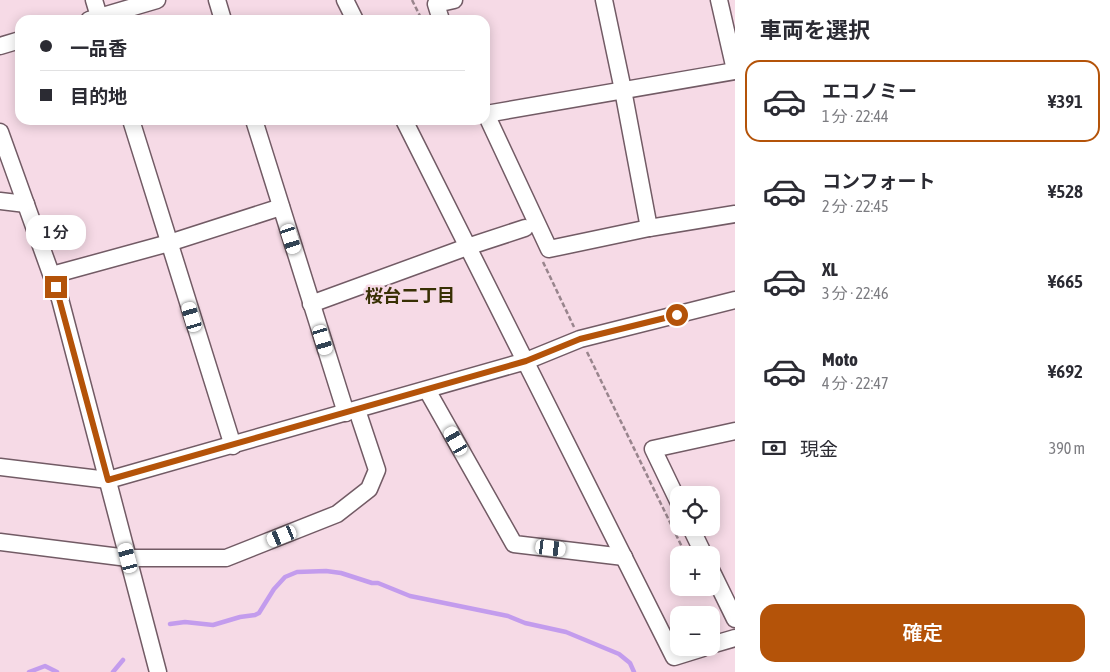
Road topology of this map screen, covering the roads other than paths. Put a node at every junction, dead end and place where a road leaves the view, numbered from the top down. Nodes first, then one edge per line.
1 (94, 0) edge
2 (157, 0) edge
3 (217, 0) edge
4 (345, 0) edge
5 (454, 0) edge
6 (604, 0) edge
7 (720, 0) edge
8 (96, 15) edge
9 (109, 15) edge
10 (222, 15) edge
11 (352, 15) edge
12 (439, 15) edge
13 (15, 42) edge
14 (0, 46) edge
15 (735, 71) edge
16 (623, 90) junction
17 (490, 112) edge
18 (490, 122) edge
19 (133, 125) edge
20 (256, 125) edge
21 (406, 125) edge
22 (0, 132) edge
23 (0, 200) edge
24 (26, 204) junction
25 (281, 207) junction
26 (735, 214) edge
27 (525, 228) dead end
28 (649, 228) junction
29 (169, 243) junction
30 (467, 247) junction
31 (52, 275) junction
32 (735, 300) edge
33 (311, 304) junction
34 (526, 361) junction
35 (427, 390) junction
36 (351, 412) junction
37 (735, 431) edge
38 (233, 446) junction
39 (0, 467) edge
40 (108, 480) junction
41 (671, 486) edge
42 (0, 542) edge
43 (624, 557) junction
44 (128, 558) junction
45 (720, 588) edge
46 (735, 619) edge
47 (735, 638) edge
48 (720, 642) edge
49 (670, 648) edge
50 (158, 672) edge

1 - 8 street
2 - 9 street
3 - 10 street
4 - 11 street
5 - 12 street
6 - 16 street
7 - 15 street
13 - 14 street
15 - 16 street
16 - 17 street
16 - 28 street
18 - 28 street
19 - 29 street
20 - 25 street
21 - 30 street
22 - 24 street
23 - 24 street
24 - 31 street
25 - 29 street
25 - 33 street
26 - 28 street
27 - 30 street
29 - 31 street
29 - 38 street
30 - 33 street
30 - 34 street
31 - 40 street
32 - 34 street
33 - 36 street
34 - 35 street
34 - 43 street
35 - 36 street
35 - 43 street
36 - 38 street
36 - 44 street
37 - 41 street
38 - 40 street
39 - 40 street
40 - 44 street
42 - 44 street
43 - 49 street
44 - 50 street
45 - 46 street
47 - 48 street

